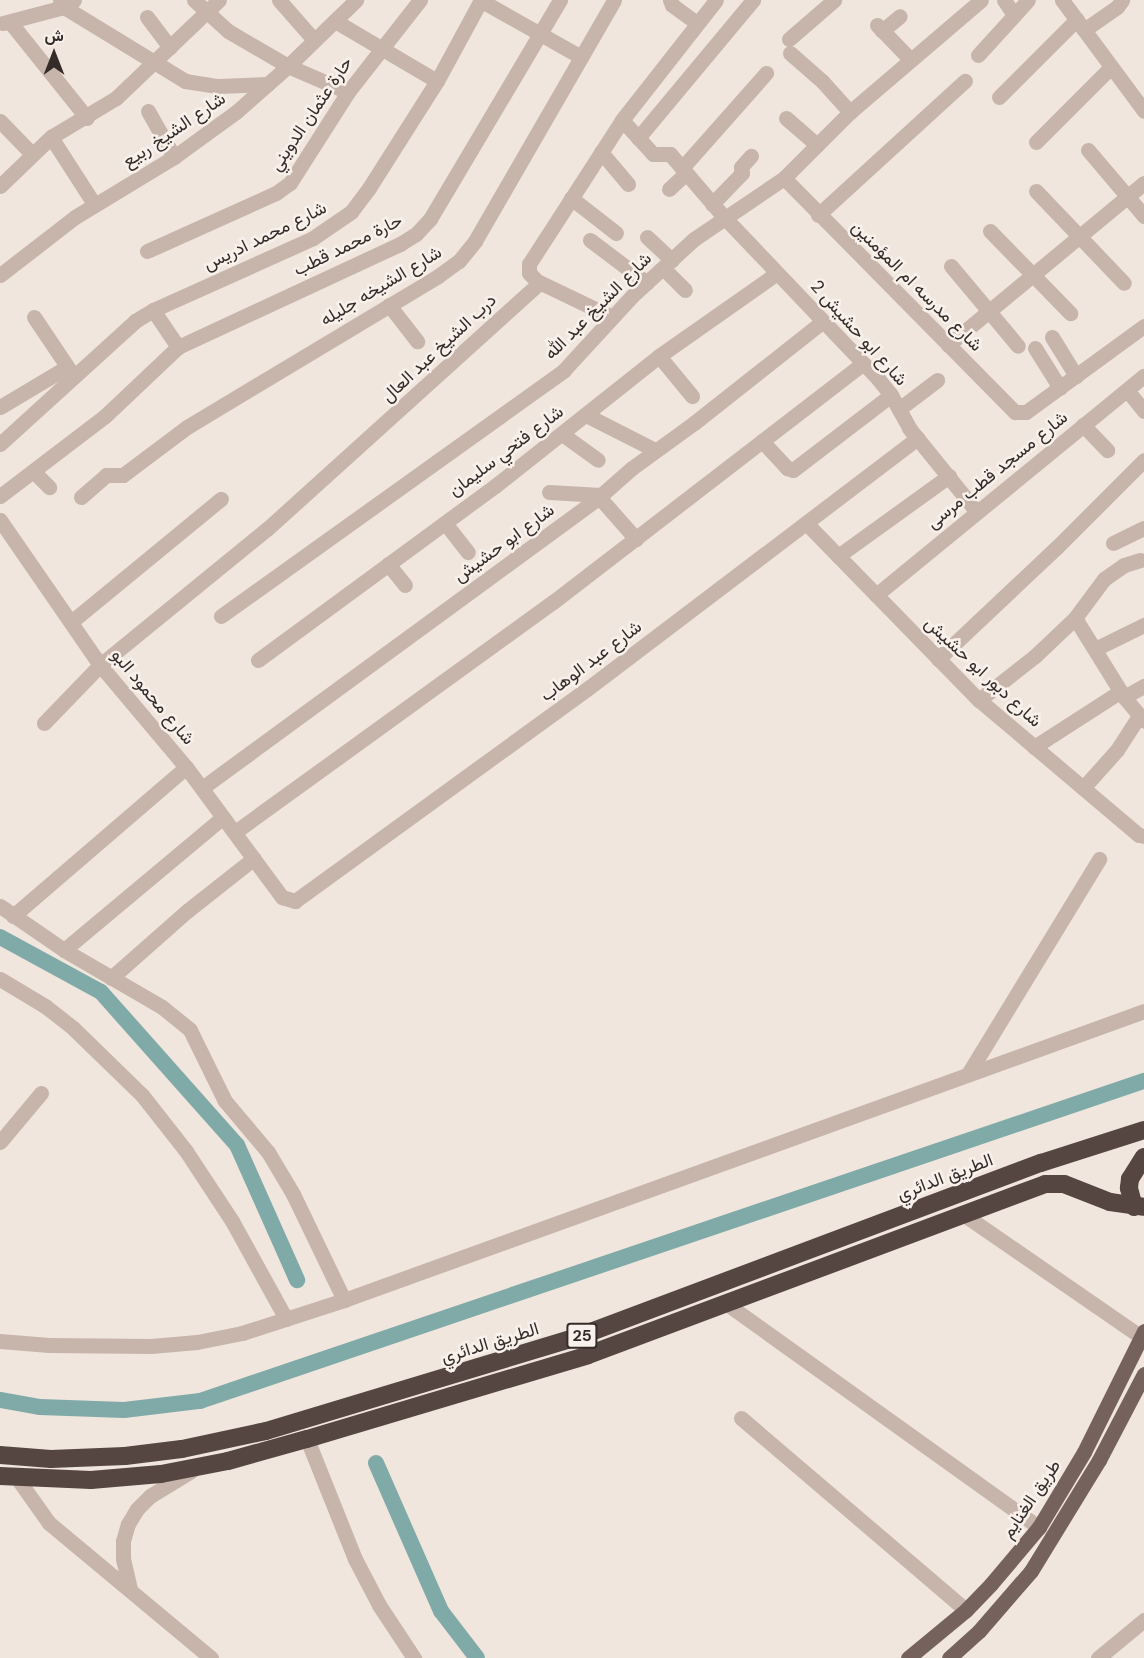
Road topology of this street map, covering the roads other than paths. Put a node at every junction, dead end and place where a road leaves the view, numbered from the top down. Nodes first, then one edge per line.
1 (194, 0) edge
2 (219, 0) edge
3 (279, 0) edge
4 (356, 0) edge
5 (420, 0) edge
6 (480, 0) edge
7 (560, 0) edge
8 (614, 0) edge
9 (670, 0) edge
10 (716, 0) edge
11 (753, 0) edge
12 (834, 0) edge
13 (981, 0) edge
14 (1004, 0) edge
15 (1028, 0) edge
16 (1062, 0) edge
17 (1122, 0) edge
18 (66, 2) edge
19 (206, 13) junction
20 (1014, 15) junction
21 (900, 16) dead end
22 (147, 17) dead end
23 (335, 21) junction
24 (5, 22) edge
25 (697, 23) junction
26 (1081, 25) junction
27 (540, 34) junction
28 (314, 40) junction
29 (170, 47) junction
30 (381, 48) junction
31 (978, 55) dead end
32 (581, 57) junction
33 (910, 59) junction
34 (153, 64) junction
35 (288, 66) junction
36 (1111, 67) junction
37 (766, 73) dead end
38 (437, 81) junction
39 (965, 81) dead end
40 (268, 84) junction
41 (348, 93) junction
42 (999, 97) dead end
43 (1141, 101) edge
44 (148, 111) dead end
45 (850, 112) junction
46 (87, 118) junction
47 (786, 118) dead end
48 (622, 120) junction
49 (0, 121) edge
50 (51, 137) junction
51 (638, 138) junction
52 (1036, 142) dead end
53 (817, 145) junction
54 (1088, 150) dead end
55 (601, 152) junction
56 (32, 154) junction
57 (174, 157) junction
58 (745, 158) dead end
59 (684, 171) junction
60 (784, 178) junction
61 (1144, 183) edge
62 (628, 184) dead end
63 (0, 186) edge
64 (669, 189) dead end
65 (1036, 191) dead end
66 (1128, 196) junction
67 (571, 198) junction
68 (94, 204) junction
69 (712, 204) junction
70 (818, 215) junction
71 (1144, 216) edge
72 (724, 217) junction
73 (990, 231) dead end
74 (616, 233) dead end
75 (1080, 236) junction
76 (647, 237) dead end
77 (590, 240) dead end
78 (147, 251) dead end
79 (668, 264) junction
80 (951, 266) dead end
81 (777, 273) junction
82 (1034, 274) junction
83 (0, 275) edge
84 (539, 282) junction
85 (647, 283) junction
86 (1124, 283) dead end
87 (685, 290) dead end
88 (389, 306) junction
89 (153, 310) junction
90 (989, 312) junction
91 (1070, 314) dead end
92 (34, 317) dead end
93 (612, 318) junction
94 (823, 321) junction
95 (1144, 326) edge
96 (1052, 337) dead end
97 (417, 341) dead end
98 (948, 345) junction
99 (1018, 346) dead end
100 (178, 347) junction
101 (1035, 348) dead end
102 (659, 356) junction
103 (863, 363) junction
104 (71, 372) junction
105 (1076, 376) junction
106 (1144, 376) edge
107 (937, 380) dead end
108 (1060, 388) junction
109 (1127, 390) junction
110 (891, 394) junction
111 (692, 396) dead end
112 (0, 407) edge
113 (899, 410) junction
114 (1144, 411) edge
115 (586, 415) junction
116 (1083, 425) junction
117 (562, 434) junction
118 (918, 438) junction
119 (762, 441) junction
120 (0, 444) edge
121 (655, 450) junction
122 (1107, 450) dead end
123 (598, 460) dead end
124 (1144, 460) edge
125 (33, 471) junction
126 (949, 476) junction
127 (49, 487) dead end
128 (549, 492) dead end
129 (0, 496) edge
130 (600, 496) junction
131 (81, 497) dead end
132 (221, 498) dead end
133 (977, 512) junction
134 (0, 520) edge
135 (445, 522) junction
136 (806, 523) junction
137 (1144, 528) edge
138 (636, 539) junction
139 (1113, 543) dead end
140 (468, 552) dead end
141 (838, 556) junction
142 (1140, 560) dead end
143 (388, 564) junction
144 (405, 585) dead end
145 (876, 595) junction
146 (221, 616) dead end
147 (1075, 618) junction
148 (71, 622) junction
149 (1144, 625) edge
150 (1095, 649) junction
151 (938, 659) junction
152 (258, 660) dead end
153 (100, 665) junction
154 (1144, 686) edge
155 (1123, 694) junction
156 (979, 700) junction
157 (1142, 719) edge
158 (44, 723) dead end
159 (1034, 747) junction
160 (186, 767) junction
161 (202, 788) junction
162 (1083, 788) junction
163 (223, 817) junction
164 (235, 832) junction
165 (1144, 836) edge
166 (254, 858) junction
167 (1099, 860) dead end
168 (282, 897) joint
169 (0, 906) edge
170 (14, 916) junction
171 (64, 950) junction
172 (111, 978) junction
173 (0, 979) edge
174 (1144, 1011) edge
175 (968, 1074) junction
176 (41, 1093) dead end
177 (1144, 1130) edge
178 (0, 1142) edge
179 (1144, 1157) edge
180 (1141, 1210) edge
181 (963, 1214) junction
182 (344, 1300) junction
183 (727, 1304) junction
184 (286, 1319) junction
185 (1143, 1334) edge
186 (0, 1341) edge
187 (1144, 1374) edge
188 (741, 1418) dead end
189 (308, 1439) junction
190 (0, 1455) edge
191 (125, 1456) junction
192 (195, 1468) junction
193 (9, 1477) edge
194 (128, 1478) junction
195 (1039, 1527) junction
196 (130, 1589) junction
197 (966, 1610) junction
198 (1144, 1620) edge
199 (211, 1658) edge
200 (414, 1658) edge
201 (908, 1658) edge
202 (949, 1658) edge
203 (1098, 1658) edge

1 - 19 street
2 - 19 street
3 - 28 street
4 - 23 street, شارع الشيخ ربيع
5 - 30 street, حارة عثمان الدويني
6 - 27 street
6 - 38 street, شارع محمد ادريس
7 - 27 street, حارة محمد قطب
8 - 32 street, شارع الشيخه جليله
9 - 25 street
10 - 25 street
11 - 51 street
12 - 45 street
13 - 33 street, شارع الشيخ عبد الله
14 - 20 street
15 - 20 street
16 - 26 street
17 - 26 street
18 - 24 street
18 - 34 street
19 - 29 street
19 - 35 street
20 - 31 street
21 - 33 street
22 - 29 street
23 - 28 street, شارع الشيخ ربيع
23 - 30 street
24 - 46 street
25 - 48 street
26 - 36 street
26 - 42 street
27 - 32 street
27 - 100 street, حارة محمد قطب
28 - 35 street, شارع الشيخ ربيع
29 - 34 street
30 - 38 street
30 - 41 street, حارة عثمان الدويني
32 - 88 street, شارع الشيخه جليله
33 - 45 street, شارع الشيخ عبد الله
34 - 40 street
34 - 46 street
35 - 40 street, شارع الشيخ ربيع
35 - 41 street
36 - 43 street
36 - 52 street
37 - 59 street
38 - 89 street, شارع محمد ادريس
39 - 70 street
40 - 57 street, شارع الشيخ ربيع
41 - 78 street, حارة عثمان الدويني
44 - 57 street
45 - 53 street, شارع الشيخ عبد الله
46 - 50 street
47 - 53 street
48 - 51 street
48 - 55 street
49 - 56 street
50 - 56 street
50 - 68 street
51 - 59 street, شارع ابو حشيش 2
53 - 60 street, شارع الشيخ عبد الله
54 - 66 street
55 - 62 street
55 - 67 street
56 - 63 street
57 - 68 street, شارع الشيخ ربيع
58 - 69 street
59 - 64 street
59 - 69 street, شارع ابو حشيش 2
60 - 70 street, شارع مدرسه ام المؤمنين
60 - 72 street, شارع الشيخ عبد الله
61 - 66 street
65 - 75 street
66 - 71 street
66 - 75 street
67 - 74 street
67 - 84 street
68 - 83 street, شارع الشيخ ربيع
69 - 72 street, شارع ابو حشيش 2
70 - 98 street, شارع مدرسه ام المؤمنين
72 - 79 street, شارع الشيخ عبد الله
72 - 81 street, شارع ابو حشيش 2
73 - 82 street
75 - 82 street
75 - 86 street
76 - 79 street
77 - 85 street
79 - 85 street, شارع الشيخ عبد الله
79 - 87 street
80 - 90 street
81 - 94 street, شارع ابو حشيش 2
81 - 102 street, شارع فتحي سليمان
82 - 90 street
82 - 91 street
84 - 93 street
84 - 153 street, درب الشيخ عبد العال
85 - 93 street, شارع الشيخ عبد الله
88 - 97 street
88 - 131 street, شارع الشيخه جليله
89 - 100 street
89 - 104 street, شارع محمد ادريس
90 - 98 street
90 - 99 street
92 - 104 street
93 - 146 street, شارع الشيخ عبد الله
94 - 103 street, شارع ابو حشيش 2
94 - 121 street, شارع ابو حشيش
95 - 105 street
96 - 105 street
98 - 108 street, شارع مدرسه ام المؤمنين
100 - 125 street, حارة محمد قطب
101 - 108 street
102 - 111 street
102 - 115 street, شارع فتحي سليمان
103 - 110 street, شارع ابو حشيش 2
103 - 119 street
104 - 112 street
104 - 120 street, شارع محمد ادريس
105 - 108 street
106 - 109 street, شارع مسجد قطب مرسى
107 - 113 street
109 - 114 street
109 - 116 street, شارع مسجد قطب مرسى
110 - 113 street, شارع ابو حشيش 2
110 - 119 street
113 - 118 street, شارع ابو حشيش 2
115 - 117 street, شارع فتحي سليمان
115 - 121 street
116 - 122 street
116 - 133 street, شارع مسجد قطب مرسى
117 - 123 street
117 - 135 street, شارع فتحي سليمان
118 - 126 street, شارع ابو حشيش 2
118 - 136 street, شارع عبد الوهاب
119 - 138 street
121 - 130 street, شارع ابو حشيش
124 - 151 street
125 - 127 street
125 - 129 street, حارة محمد قطب
126 - 133 street, شارع ابو حشيش 2
126 - 141 street
128 - 130 street
130 - 138 street
130 - 161 street, شارع ابو حشيش
132 - 148 street
133 - 145 street, شارع مسجد قطب مرسى
134 - 148 street, شارع محمود البو
135 - 140 street
135 - 143 street, شارع فتحي سليمان
136 - 141 street, شارع دبور ابو حشيش
136 - 168 street, شارع عبد الوهاب
137 - 139 street
138 - 164 street
141 - 145 street, شارع دبور ابو حشيش
142 - 147 street
143 - 144 street
143 - 152 street, شارع فتحي سليمان
145 - 151 street, شارع دبور ابو حشيش
147 - 150 street
147 - 156 street
148 - 153 street, شارع محمود البو
149 - 150 street
150 - 155 street
151 - 156 street, شارع دبور ابو حشيش
153 - 158 street, درب الشيخ عبد العال
153 - 160 street, شارع محمود البو
154 - 155 street
155 - 157 street
155 - 159 street
156 - 159 street, شارع دبور ابو حشيش
157 - 162 street
159 - 162 street, شارع دبور ابو حشيش
160 - 161 street, شارع محمود البو
160 - 170 street
161 - 163 street, شارع محمود البو
162 - 165 street, شارع دبور ابو حشيش
163 - 164 street, شارع محمود البو
163 - 171 street
164 - 166 street, شارع محمود البو
166 - 168 street, شارع محمود البو
166 - 172 street
167 - 175 street
169 - 170 street
170 - 171 street
171 - 172 street
172 - 182 street
173 - 184 street
174 - 175 street
175 - 182 street
176 - 178 street
177 - 191 highway, الطريق الدائري / 25
179 - 180 highway
180 - 181 highway, 25
181 - 183 highway, 25
181 - 185 street
182 - 184 street
183 - 189 highway, 25
183 - 195 street
184 - 186 street
185 - 195 main road, طريق الغنايم
187 - 202 main road, طريق الغنايم
188 - 197 street
189 - 192 highway, 25
189 - 200 street
190 - 191 highway, الطريق الدائري / 25
191 - 194 highway
192 - 194 highway, 25
192 - 196 street
193 - 194 highway, 25
193 - 196 street
195 - 197 main road, طريق الغنايم
196 - 199 street
197 - 201 main road, طريق الغنايم
198 - 203 street

